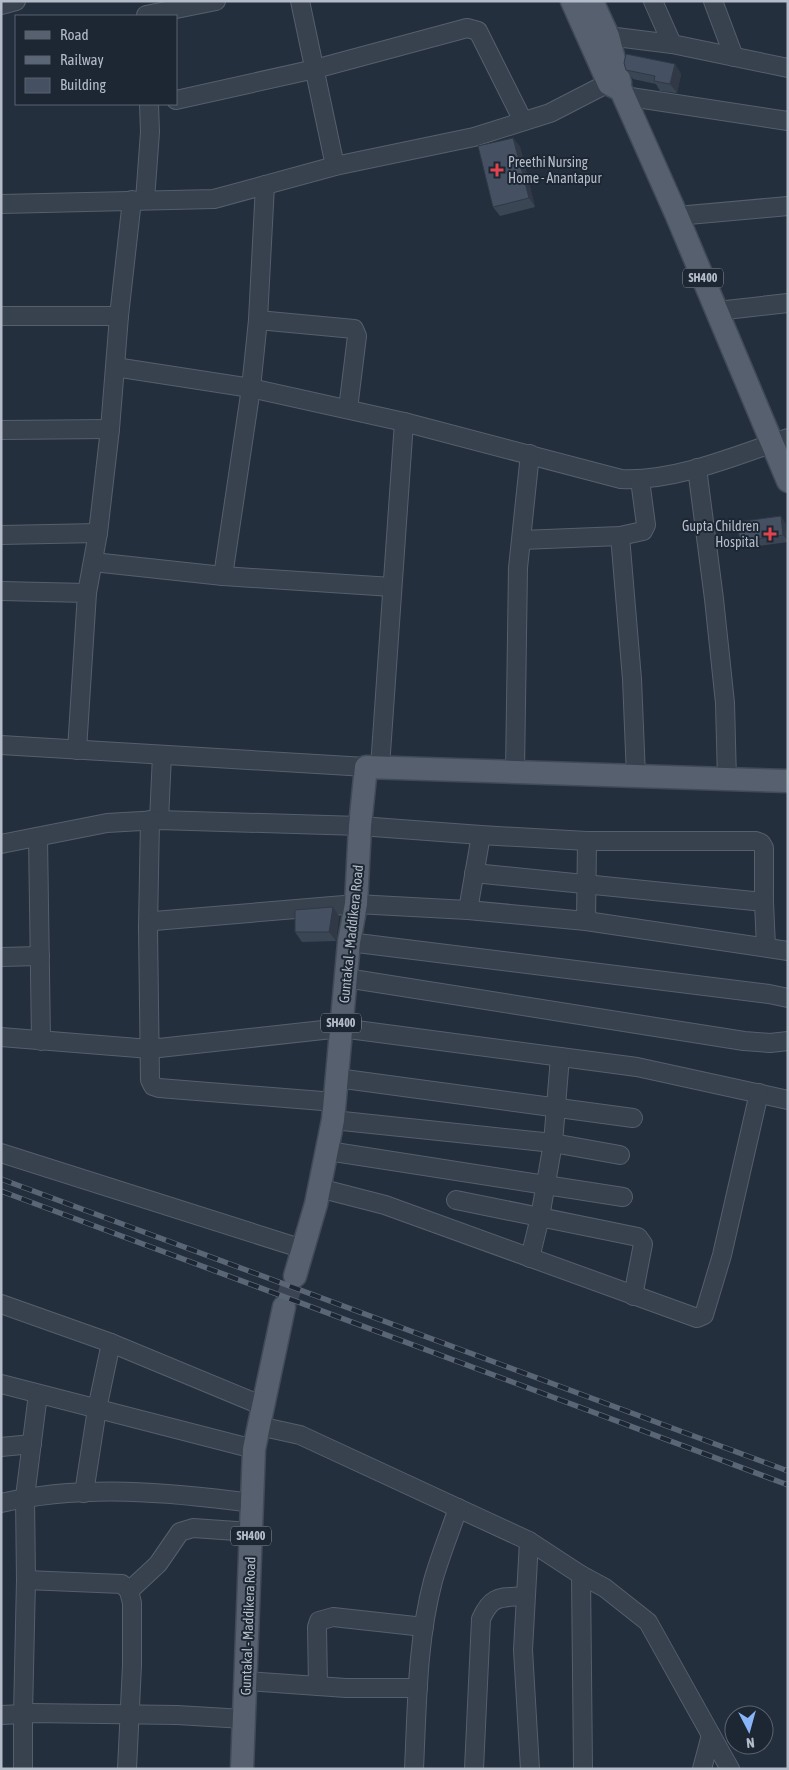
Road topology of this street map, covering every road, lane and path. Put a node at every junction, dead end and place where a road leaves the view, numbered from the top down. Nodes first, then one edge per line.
1 (16, 1) edge
2 (216, 1) edge
3 (300, 1) edge
4 (572, 1) edge
5 (592, 1) edge
6 (653, 1) edge
7 (713, 1) edge
8 (1, 5) edge
9 (146, 11) edge
10 (608, 36) junction
11 (672, 44) junction
12 (734, 57) junction
13 (788, 68) edge
14 (315, 69) junction
15 (618, 87) junction
16 (178, 100) edge
17 (152, 105) edge
18 (523, 121) junction
19 (788, 122) edge
20 (335, 166) junction
21 (265, 185) junction
22 (138, 200) junction
23 (1, 204) edge
24 (788, 206) edge
25 (677, 216) junction
26 (788, 303) edge
27 (716, 310) junction
28 (1, 316) edge
29 (119, 316) junction
30 (258, 320) junction
31 (115, 367) junction
32 (251, 388) junction
33 (348, 409) junction
34 (404, 422) junction
35 (110, 429) junction
36 (1, 430) edge
37 (780, 441) edge
38 (530, 454) junction
39 (697, 468) junction
40 (640, 480) junction
41 (788, 481) edge
42 (98, 533) junction
43 (1, 535) edge
44 (620, 536) junction
45 (522, 540) junction
46 (94, 562) junction
47 (223, 576) junction
48 (392, 587) junction
49 (1, 592) edge
50 (86, 593) junction
51 (1, 745) edge
52 (77, 750) junction
53 (162, 755) junction
54 (373, 767) junction
55 (515, 772) junction
56 (636, 776) junction
57 (727, 780) junction
58 (788, 781) edge
59 (155, 820) junction
60 (360, 826) junction
61 (481, 835) junction
62 (38, 837) junction
63 (587, 841) junction
64 (1, 844) edge
65 (474, 873) junction
66 (586, 885) junction
67 (764, 902) junction
68 (356, 904) junction
69 (468, 910) junction
70 (586, 921) junction
71 (148, 927) junction
72 (349, 942) junction
73 (766, 947) junction
74 (788, 951) edge
75 (40, 956) junction
76 (1, 957) edge
77 (346, 978) junction
78 (788, 998) edge
79 (341, 1028) junction
80 (1, 1036) edge
81 (40, 1040) junction
82 (788, 1041) edge
83 (150, 1049) junction
84 (560, 1057) junction
85 (337, 1078) junction
86 (759, 1093) junction
87 (788, 1100) edge
88 (556, 1107) junction
89 (334, 1111) junction
90 (633, 1118) dead end
91 (553, 1143) junction
92 (328, 1151) junction
93 (1, 1153) edge
94 (620, 1155) dead end
95 (546, 1185) junction
96 (319, 1188) junction
97 (623, 1197) dead end
98 (456, 1200) dead end
99 (540, 1217) junction
100 (303, 1249) junction
101 (530, 1258) junction
102 (295, 1276) tunnel mouth
103 (633, 1296) junction
104 (1, 1304) edge
105 (284, 1307) tunnel mouth
106 (112, 1343) junction
107 (1, 1384) edge
108 (38, 1394) junction
109 (97, 1409) junction
110 (261, 1416) junction
111 (32, 1444) junction
112 (1, 1447) edge
113 (254, 1449) junction
114 (84, 1493) junction
115 (25, 1497) junction
116 (1, 1503) edge
117 (252, 1503) junction
118 (458, 1508) junction
119 (251, 1532) junction
120 (529, 1541) junction
121 (581, 1575) junction
122 (26, 1580) junction
123 (129, 1591) junction
124 (526, 1596) junction
125 (424, 1627) junction
126 (246, 1680) junction
127 (318, 1686) junction
128 (418, 1688) junction
129 (24, 1714) junction
130 (1, 1715) edge
131 (130, 1715) junction
132 (244, 1719) junction
133 (711, 1735) junction
134 (23, 1769) edge
135 (127, 1769) edge
136 (242, 1769) edge
137 (414, 1769) edge
138 (474, 1769) edge
139 (530, 1769) edge
140 (583, 1769) edge
141 (702, 1769) edge
142 (730, 1769) edge

1 - 8 street
2 - 9 street
3 - 14 street
4 - 15 main road, SH400
5 - 10 main road, SH400
6 - 11 street
7 - 12 street
10 - 11 street
10 - 15 main road, SH400
11 - 12 street
12 - 13 street
14 - 16 street
14 - 18 street
14 - 20 street
15 - 18 street
15 - 19 street
15 - 25 main road, SH400
17 - 22 street
18 - 20 street
20 - 21 street
21 - 22 street
21 - 30 street
22 - 23 street
22 - 29 street
24 - 25 street
25 - 27 main road, SH400
26 - 27 street
27 - 37 main road, SH400
28 - 29 street
29 - 31 street
30 - 32 street
30 - 33 street
31 - 32 street
31 - 35 street
32 - 33 street
32 - 47 street
33 - 34 street
34 - 38 street
34 - 48 street
35 - 36 street
35 - 42 street
37 - 39 street
37 - 41 main road, SH400
38 - 40 street
38 - 45 street
39 - 40 street
39 - 57 street
40 - 44 street
42 - 43 street
42 - 46 street
44 - 45 street
44 - 56 street
45 - 55 street
46 - 47 street
46 - 50 street
47 - 48 street
48 - 54 street
49 - 50 street
50 - 52 street
51 - 52 street
52 - 53 street
53 - 54 street
53 - 59 street
54 - 55 main road
54 - 60 main road, Guntakal - Maddikera Road / SH400
55 - 56 main road
56 - 57 main road
57 - 58 main road
59 - 60 street
59 - 62 street
59 - 71 street
60 - 61 street
60 - 68 main road, Guntakal - Maddikera Road / SH400
61 - 63 street
61 - 65 street
62 - 64 street
62 - 75 street
63 - 66 street
63 - 67 street
65 - 66 street
65 - 69 street
66 - 67 street
66 - 70 street
67 - 73 street
68 - 69 street
68 - 71 street
68 - 72 main road, Guntakal - Maddikera Road / SH400
69 - 70 street
70 - 73 street
71 - 83 street
72 - 77 main road, Guntakal - Maddikera Road / SH400
72 - 78 street
73 - 74 street
75 - 76 street
75 - 81 street
77 - 79 main road, Guntakal - Maddikera Road / SH400
77 - 82 street
79 - 83 street
79 - 84 street
79 - 85 main road, Guntakal - Maddikera Road / SH400
80 - 81 street
81 - 83 street
83 - 89 street
84 - 86 street
84 - 88 street
85 - 88 street
85 - 89 main road, Guntakal - Maddikera Road / SH400
86 - 87 street
86 - 103 street
88 - 90 street
88 - 91 street
89 - 91 street
89 - 92 main road, Guntakal - Maddikera Road / SH400
91 - 94 street
91 - 95 street
92 - 95 street
92 - 96 main road, Guntakal - Maddikera Road / SH400
93 - 100 street
95 - 97 street
95 - 99 street
96 - 100 main road, Guntakal - Maddikera Road / SH400
96 - 101 street
98 - 99 street
99 - 101 street
99 - 103 street
100 - 102 main road, Guntakal - Maddikera Road / SH400
101 - 103 street
104 - 106 street
105 - 110 main road, Guntakal - Maddikera Road / SH400
106 - 109 street
106 - 110 street
107 - 108 street
108 - 109 street
108 - 111 street
109 - 113 street
109 - 114 street
110 - 113 main road, Guntakal - Maddikera Road / SH400
110 - 118 street
111 - 112 street
111 - 115 street
113 - 117 main road, Guntakal - Maddikera Road / SH400
114 - 115 street
114 - 117 street
115 - 116 street
115 - 122 street
117 - 119 main road, Guntakal - Maddikera Road / SH400
118 - 120 street
118 - 125 street
119 - 123 street
119 - 126 main road, Guntakal - Maddikera Road / SH400
120 - 121 street
120 - 124 street
121 - 133 street
121 - 140 street
122 - 123 street
122 - 129 street
123 - 131 street
124 - 138 street
124 - 139 street
125 - 127 street
125 - 128 street
126 - 127 street
126 - 132 main road, Guntakal - Maddikera Road / SH400
127 - 128 street
128 - 137 street
129 - 130 street
129 - 131 street
129 - 134 street
131 - 132 street
131 - 135 street
132 - 136 main road, Guntakal - Maddikera Road / SH400
133 - 141 street
133 - 142 street

